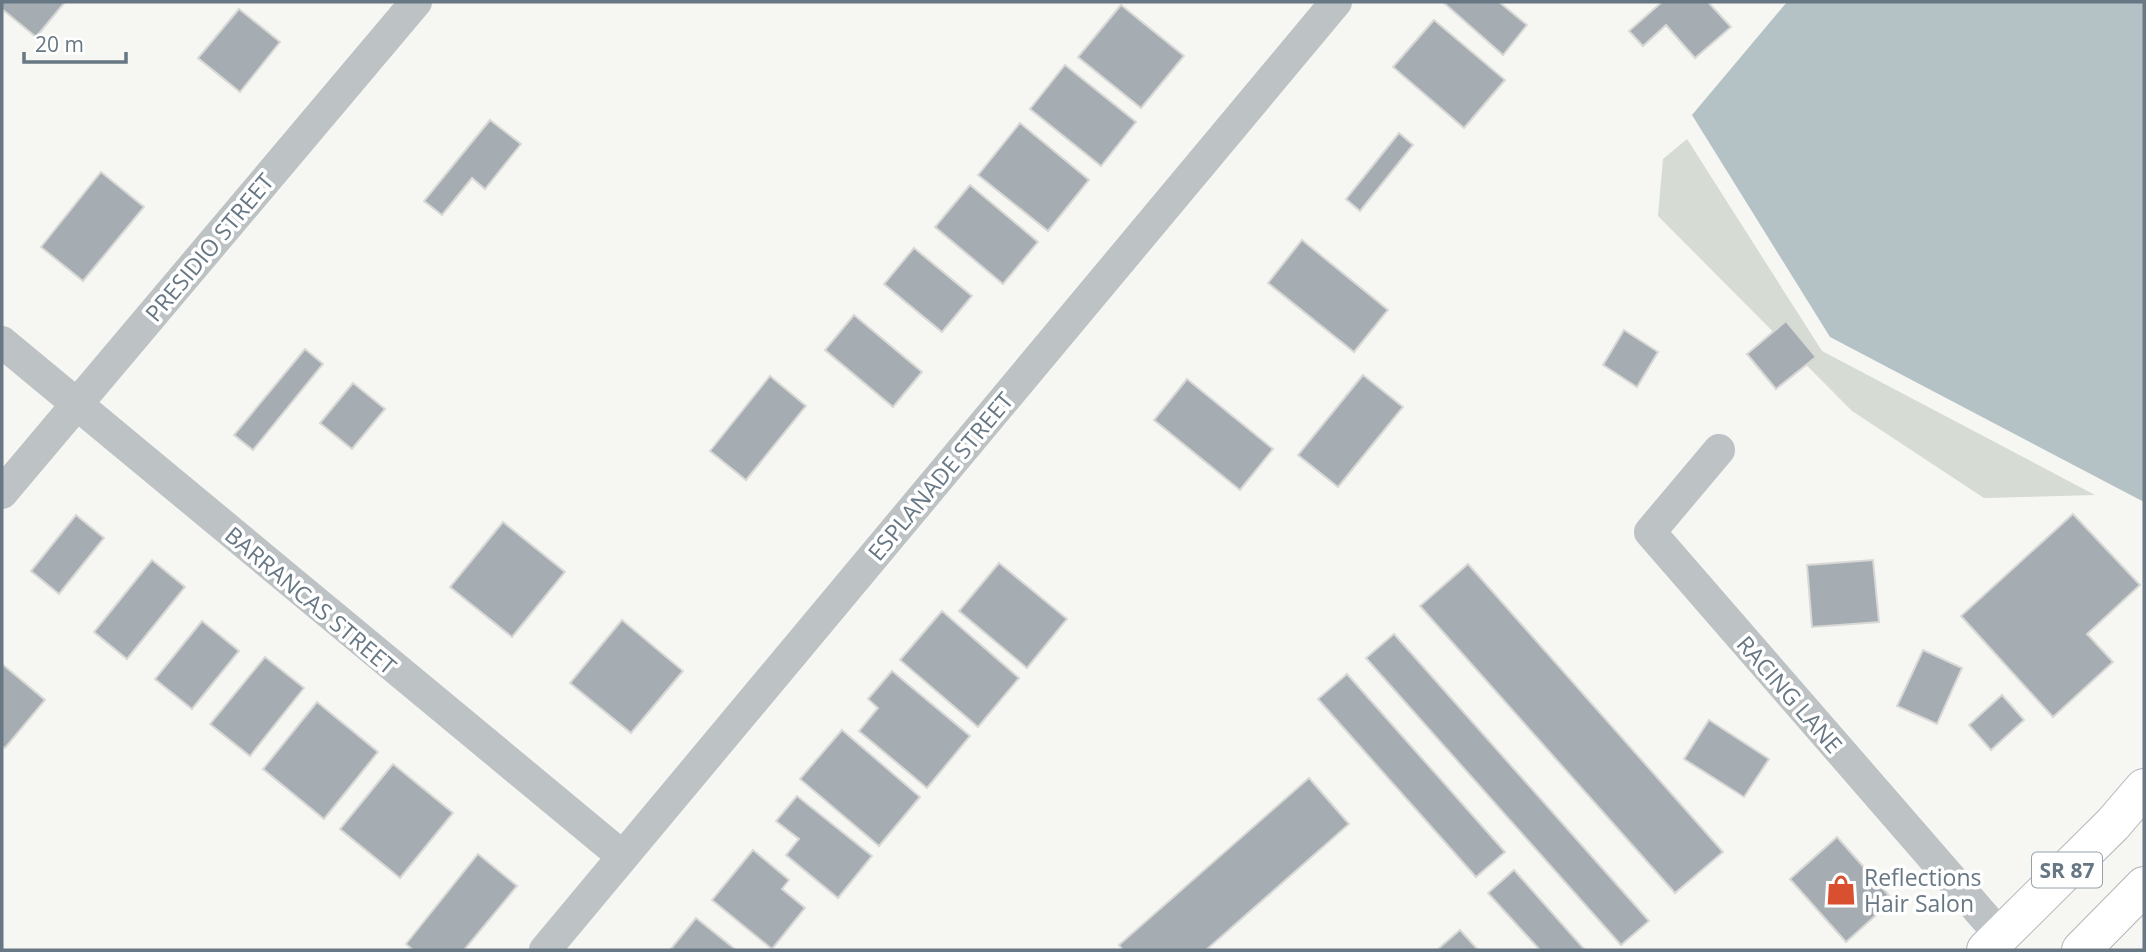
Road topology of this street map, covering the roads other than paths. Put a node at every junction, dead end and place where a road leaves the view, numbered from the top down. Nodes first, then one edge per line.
1 (416, 2) edge
2 (1336, 2) edge
3 (2, 342) edge
4 (76, 405) junction
5 (1719, 450) dead end
6 (2, 493) edge
7 (2144, 788) edge
8 (622, 856) junction
9 (2144, 886) edge
10 (1993, 943) edge
11 (545, 950) edge
12 (2081, 950) edge

1 - 4 street, PRESIDIO STREET
2 - 8 street, ESPLANADE STREET
3 - 4 street, BARRANCAS STREET
4 - 6 street, PRESIDIO STREET
4 - 8 street, BARRANCAS STREET
5 - 10 street, RACING LANE
7 - 10 highway, SR 87
8 - 11 street, ESPLANADE STREET
9 - 12 highway, SR 87

